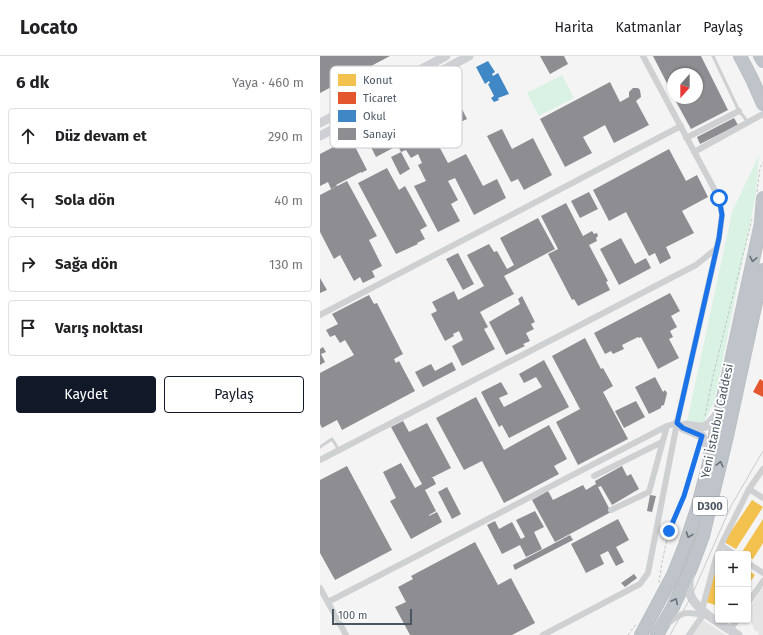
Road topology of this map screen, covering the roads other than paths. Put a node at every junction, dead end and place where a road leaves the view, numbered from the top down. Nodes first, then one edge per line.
1 (446, 56) edge
2 (469, 56) edge
3 (643, 56) edge
4 (713, 56) edge
5 (740, 56) edge
6 (760, 56) edge
7 (763, 61) edge
8 (427, 66) edge
9 (450, 66) edge
10 (752, 79) junction
11 (763, 92) edge
12 (763, 104) edge
13 (739, 111) junction
14 (763, 114) edge
15 (330, 118) edge
16 (748, 122) junction
17 (320, 123) edge
18 (681, 126) junction
19 (330, 131) edge
20 (320, 136) edge
21 (686, 138) junction
22 (694, 152) junction
23 (760, 197) edge
24 (759, 218) edge
25 (716, 248) junction
26 (763, 270) edge
27 (763, 302) edge
28 (320, 315) edge
29 (741, 370) junction
30 (719, 412) junction
31 (677, 423) junction
32 (667, 426) junction
33 (662, 442) junction
34 (320, 447) edge
35 (338, 450) junction
36 (320, 460) edge
37 (708, 463) junction
38 (763, 468) edge
39 (594, 476) dead end
40 (749, 489) junction
41 (763, 498) edge
42 (611, 510) dead end
43 (721, 546) junction
44 (729, 551) edge
45 (751, 565) edge
46 (691, 568) junction
47 (763, 573) edge
48 (763, 580) edge
49 (320, 588) edge
50 (751, 598) edge
51 (328, 602) junction
52 (705, 614) junction
53 (736, 623) edge
54 (658, 633) edge
55 (734, 633) edge
56 (346, 635) edge
57 (543, 635) edge
58 (641, 635) edge
59 (689, 635) edge

1 - 8 street
2 - 9 street
3 - 18 street
4 - 13 lane
5 - 10 highway
6 - 7 highway
10 - 11 highway
10 - 12 highway
13 - 16 lane
13 - 21 street
14 - 16 street
15 - 17 street
16 - 22 street
18 - 21 street
18 - 28 street
19 - 20 street
21 - 22 street
22 - 25 street
23 - 24 highway, D300
24 -> 30 highway, Yeni İstanbul Caddesi / D300
25 - 31 street
25 - 35 street
26 - 29 highway, D300
27 - 29 highway
46 -> 29 highway, Yeni İstanbul Caddesi / D300
30 - 31 street
30 - 37 highway, Yeni İstanbul Caddesi / D300
31 - 32 street
31 - 37 street
31 - 57 street
32 - 33 street
32 - 51 street
33 - 39 street
33 - 42 street
34 - 35 lane
35 - 36 street
37 -> 58 highway, Yeni İstanbul Caddesi / D300
38 - 40 street
40 - 41 street
40 - 43 street
43 - 44 street
43 - 52 street
45 - 47 street
46 - 52 street
54 -> 46 highway, Yeni İstanbul Caddesi / D300
48 - 50 street
49 - 51 street
51 - 56 street
52 - 54 street
52 - 55 street
52 - 59 street
53 - 55 street

